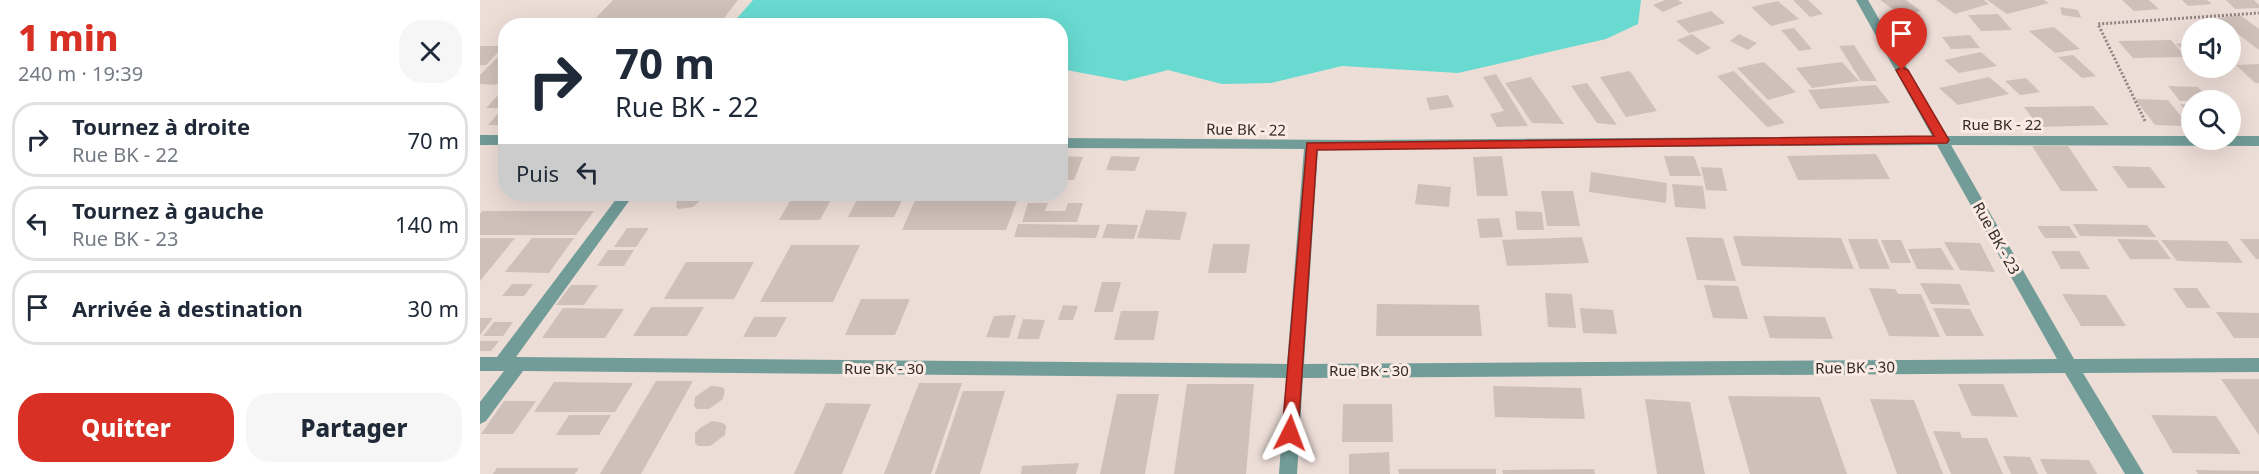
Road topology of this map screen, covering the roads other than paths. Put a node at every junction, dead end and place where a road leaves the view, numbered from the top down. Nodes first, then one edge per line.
1 (1862, 0) edge
2 (480, 140) edge
3 (498, 140) edge
4 (1943, 140) junction
5 (2259, 141) edge
6 (1068, 143) edge
7 (1311, 146) junction
8 (622, 201) edge
9 (480, 364) edge
10 (510, 364) junction
11 (2069, 365) junction
12 (2259, 365) edge
13 (1294, 371) junction
14 (480, 416) edge
15 (1288, 474) edge
16 (2135, 474) edge

1 - 4 street, Rue BK - 23
2 - 3 street
4 - 5 street, Rue BK - 22
4 - 7 street, Rue BK - 22
4 - 11 street, Rue BK - 23
6 - 7 street, Rue BK - 22
7 - 13 street
8 - 10 street
9 - 10 street, Rue BK - 30
10 - 13 street, Rue BK - 30
10 - 14 street
11 - 12 street, Rue BK - 30
11 - 13 street, Rue BK - 30
11 - 16 street, Rue BK - 23
13 - 15 street

